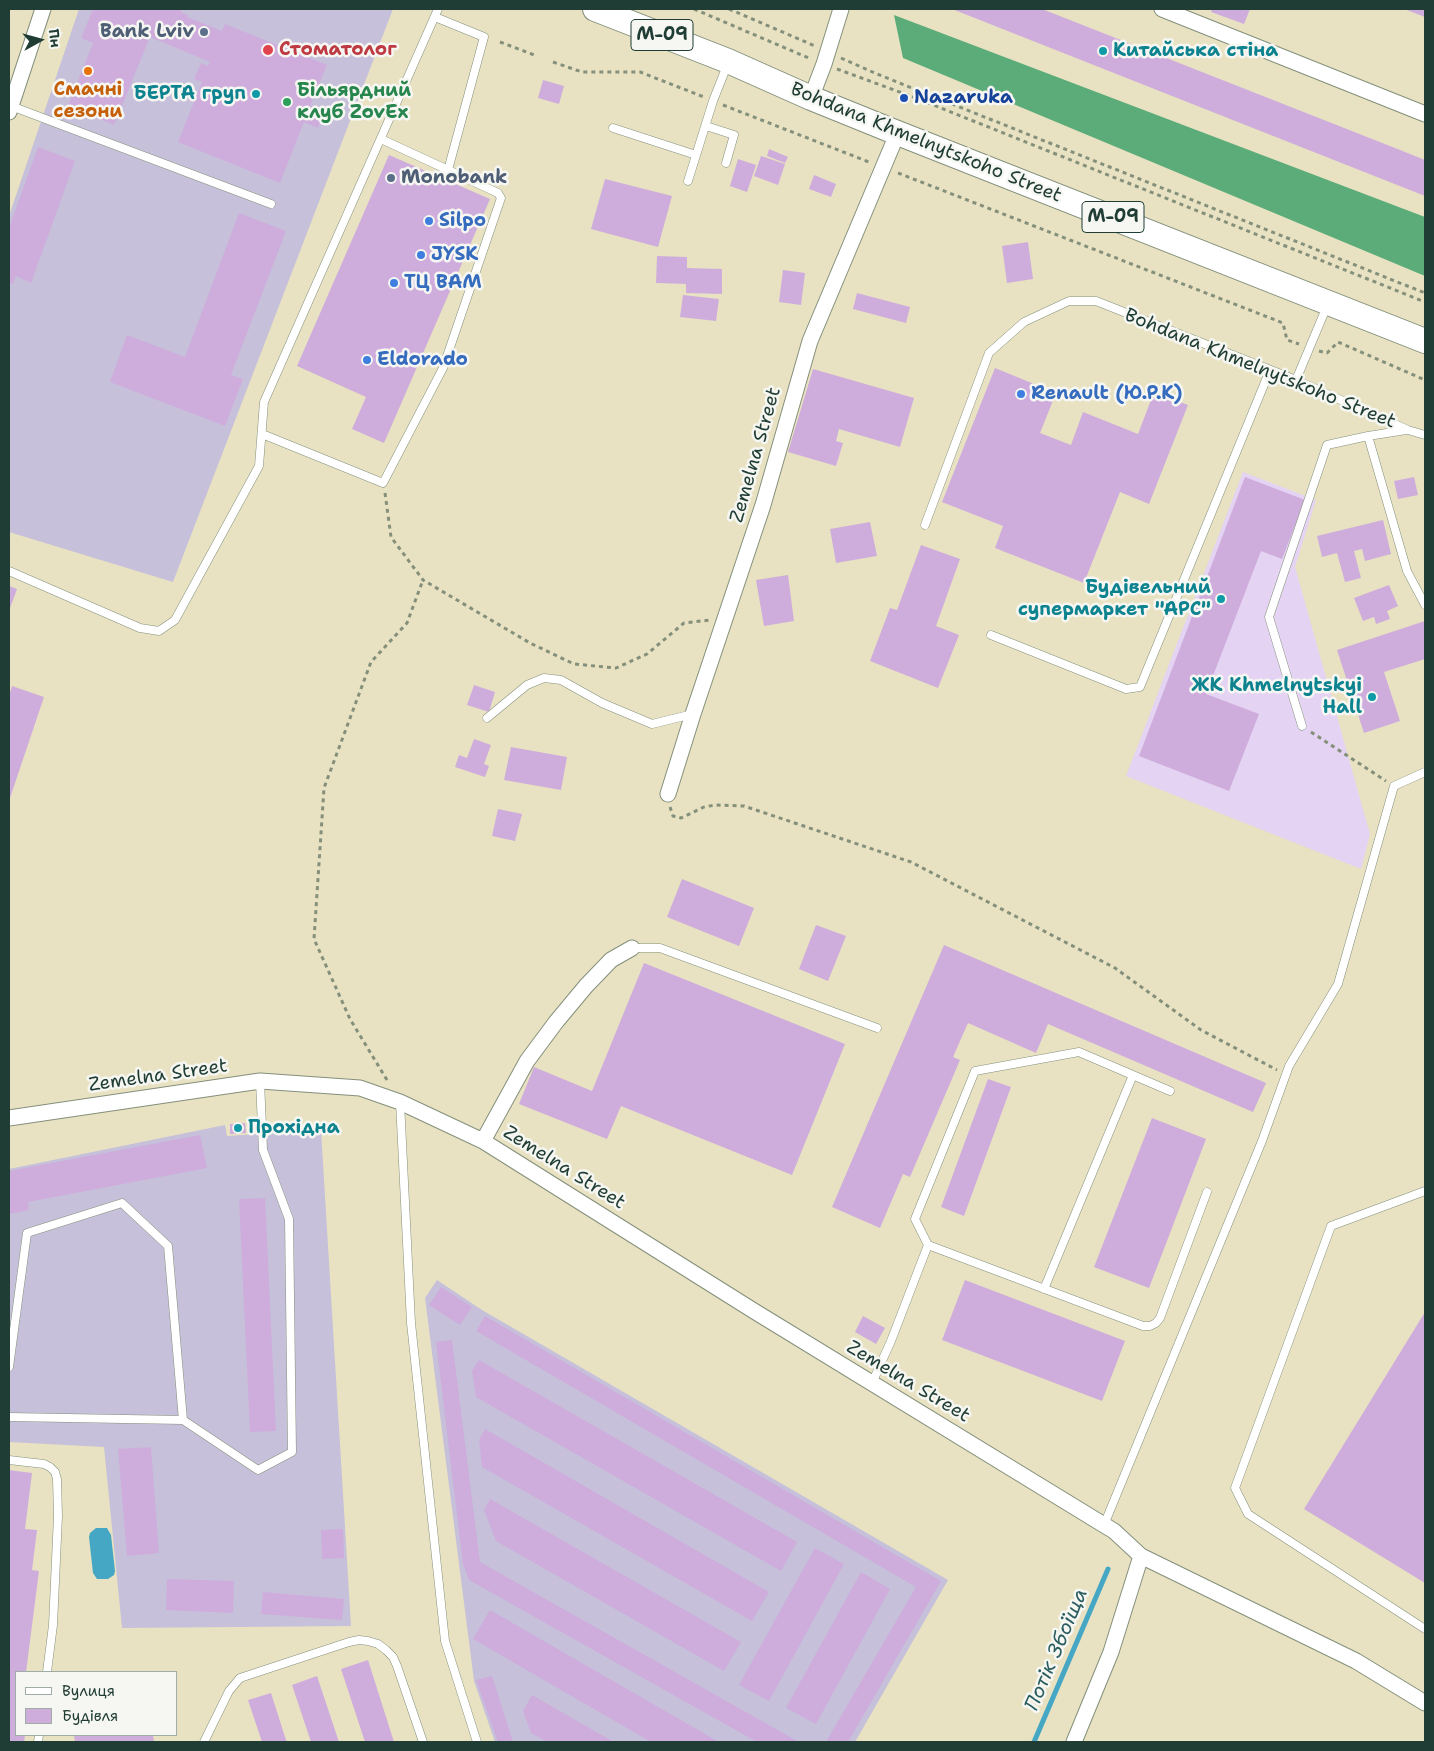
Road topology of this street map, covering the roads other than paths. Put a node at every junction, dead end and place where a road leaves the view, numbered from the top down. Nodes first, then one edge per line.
1 (44, 9) edge
2 (438, 9) edge
3 (595, 9) edge
4 (841, 9) edge
5 (1162, 9) edge
6 (435, 18) junction
7 (728, 61) junction
8 (811, 98) junction
9 (9, 107) edge
10 (1425, 114) edge
11 (706, 126) junction
12 (613, 128) dead end
13 (898, 132) junction
14 (381, 139) junction
15 (696, 155) junction
16 (726, 163) dead end
17 (448, 170) junction
18 (688, 181) dead end
19 (271, 204) dead end
20 (1328, 302) junction
21 (1425, 341) edge
22 (1270, 370) junction
23 (1296, 380) junction
24 (1408, 430) junction
25 (262, 434) junction
26 (1425, 435) edge
27 (1368, 436) junction
28 (924, 525) dead end
29 (9, 571) edge
30 (1425, 605) edge
31 (991, 635) dead end
32 (693, 714) junction
33 (487, 718) dead end
34 (1302, 726) road end
35 (1425, 772) edge
36 (668, 794) road end
37 (632, 948) joint
38 (877, 1028) dead end
39 (1133, 1075) junction
40 (260, 1081) junction
41 (1170, 1091) dead end
42 (400, 1102) junction
43 (9, 1118) edge
44 (483, 1141) junction
45 (1425, 1191) edge
46 (1207, 1192) dead end
47 (928, 1245) junction
48 (1044, 1289) junction
49 (9, 1367) edge
50 (872, 1383) junction
51 (9, 1417) edge
52 (183, 1420) junction
53 (9, 1460) edge
54 (1104, 1525) junction
55 (1141, 1556) junction
56 (1425, 1628) edge
57 (47, 1671) edge
58 (1425, 1703) edge
59 (204, 1742) edge
60 (423, 1742) edge
61 (477, 1742) edge
62 (1074, 1742) edge

1 - 9 street
2 - 6 lane
3 - 7 main road, Bohdana Khmelnytskoho Street / М-09
4 - 8 street
5 - 10 street
6 - 14 lane
6 - 17 lane
7 - 8 main road, Bohdana Khmelnytskoho Street / М-09
7 - 11 lane
8 - 13 main road, Bohdana Khmelnytskoho Street / М-09
9 - 19 lane
11 - 15 lane
11 - 16 lane
12 - 15 lane
13 - 20 main road, Bohdana Khmelnytskoho Street / М-09
13 - 32 street, Zemelna Street
14 - 17 lane
14 - 25 lane
15 - 18 lane
17 - 25 lane
20 - 21 main road, Bohdana Khmelnytskoho Street / М-09
20 - 23 lane
22 - 23 lane, Bohdana Khmelnytskoho Street
22 - 28 lane, Bohdana Khmelnytskoho Street
22 - 31 lane
23 - 24 lane, Bohdana Khmelnytskoho Street
24 - 26 lane, Bohdana Khmelnytskoho Street
24 - 27 lane
25 - 29 lane
27 - 30 lane
27 - 34 lane
32 - 33 lane
32 - 36 street, Zemelna Street
35 - 54 lane
37 - 38 lane
37 - 44 street, Zemelna Street
39 - 41 lane
39 - 47 lane
39 - 48 lane
40 - 42 street, Zemelna Street
40 - 43 street, Zemelna Street
40 - 52 lane
42 - 44 street, Zemelna Street
42 - 61 lane
44 - 50 street, Zemelna Street
45 - 56 lane
46 - 48 lane
47 - 48 lane
47 - 50 lane
49 - 52 lane
50 - 54 street, Zemelna Street
51 - 52 lane
53 - 57 lane
54 - 55 street, Zemelna Street
55 - 58 street, Zemelna Street
55 - 62 street
59 - 60 lane

